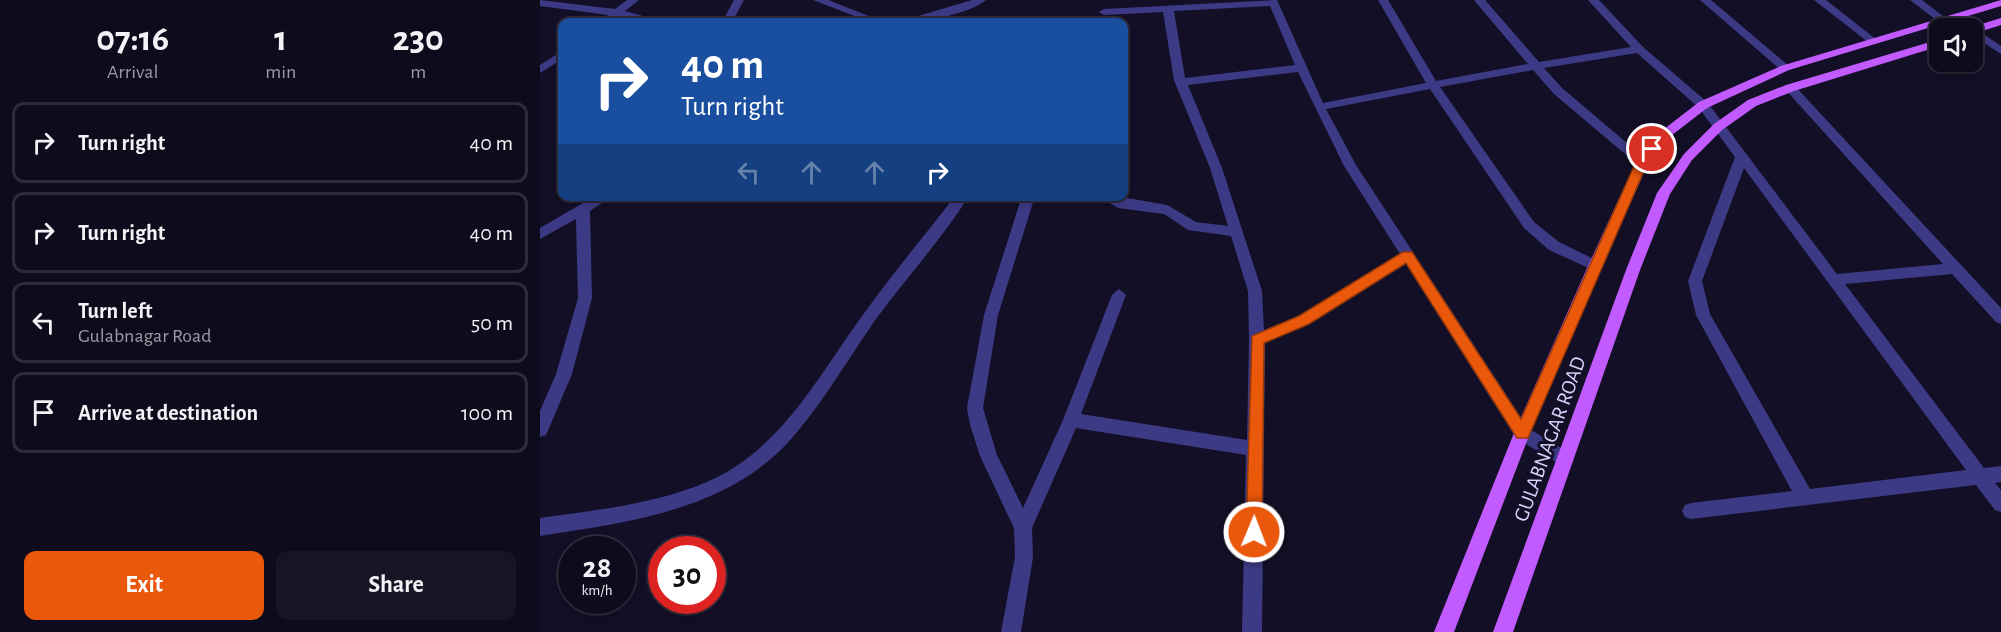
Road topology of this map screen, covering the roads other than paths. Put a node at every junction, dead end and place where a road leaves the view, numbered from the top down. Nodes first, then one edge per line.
1 (634, 0) edge
2 (739, 0) edge
3 (818, 0) edge
4 (981, 0) edge
5 (1107, 0) edge
6 (1383, 0) edge
7 (1479, 0) edge
8 (1593, 0) edge
9 (1705, 0) edge
10 (1819, 0) edge
11 (1915, 0) edge
12 (1273, 2) edge
13 (540, 3) edge
14 (2001, 3) edge
15 (1187, 4) edge
16 (1167, 9) junction
17 (616, 14) junction
18 (1102, 17) edge
19 (610, 18) edge
20 (637, 18) edge
21 (729, 18) edge
22 (850, 18) edge
23 (920, 18) edge
24 (1940, 18) edge
25 (1950, 18) edge
26 (2001, 21) edge
27 (1929, 24) edge
28 (1983, 27) edge
29 (1983, 38) edge
30 (1872, 40) junction
31 (1929, 45) edge
32 (1639, 50) junction
33 (2001, 51) edge
34 (558, 57) edge
35 (1534, 66) junction
36 (1302, 68) junction
37 (1785, 68) junction
38 (540, 70) edge
39 (1182, 82) junction
40 (1434, 86) junction
41 (1790, 88) junction
42 (1702, 105) junction
43 (1319, 107) junction
44 (1718, 127) junction
45 (1741, 158) junction
46 (1642, 162) junction
47 (598, 201) edge
48 (959, 201) edge
49 (1027, 201) edge
50 (1116, 201) edge
51 (583, 210) junction
52 (1236, 232) junction
53 (540, 234) edge
54 (1408, 256) junction
55 (1595, 266) junction
56 (1956, 268) junction
57 (1834, 280) junction
58 (1119, 295) dead end
59 (2001, 318) edge
60 (1257, 340) junction
61 (1071, 420) junction
62 (540, 430) edge
63 (1522, 433) junction
64 (1256, 449) junction
65 (1565, 459) junction
66 (2001, 474) edge
67 (1981, 477) junction
68 (1806, 498) junction
69 (2001, 504) edge
70 (1691, 511) dead end
71 (543, 526) edge
72 (1023, 528) junction
73 (1011, 632) edge
74 (1252, 632) edge
75 (1444, 632) edge
76 (1503, 632) edge

1 - 17 street
2 - 21 street
3 - 22 street
4 - 23 street
5 - 18 street
6 - 40 street
7 - 35 street
8 - 32 street
9 - 37 street
10 - 30 street
11 - 24 street
12 - 15 street
12 - 36 street
13 - 17 street
14 - 25 main road, GULABNAGAR ROAD
15 - 16 street
16 - 18 street
16 - 39 street
17 - 19 street
17 - 20 street
26 - 28 main road
27 - 30 main road, GULABNAGAR ROAD
29 - 33 street
30 - 37 main road, GULABNAGAR ROAD
31 - 41 main road, GULABNAGAR ROAD
32 - 35 street
32 - 42 street
34 - 38 street
35 - 40 street
35 - 46 street
36 - 39 street
36 - 43 street
37 - 42 main road, GULABNAGAR ROAD
39 - 52 street
40 - 43 street
40 - 55 street
41 - 44 main road, GULABNAGAR ROAD
41 - 56 street
42 - 44 street
42 - 46 main road, GULABNAGAR ROAD
43 - 54 street
44 - 45 street
44 - 65 main road, GULABNAGAR ROAD
45 - 57 street
45 - 68 street
46 - 55 main road, GULABNAGAR ROAD
47 - 51 street
48 - 71 street
49 - 72 street
50 - 52 street
51 - 53 street
51 - 62 street
52 - 60 street
54 - 60 street
54 - 63 street
55 - 63 main road, GULABNAGAR ROAD
56 - 57 street
56 - 59 street
57 - 67 street
58 - 61 street
60 - 64 street
61 - 64 street
61 - 72 street
63 - 65 street
63 - 75 main road, GULABNAGAR ROAD
64 - 74 street
65 - 76 main road, GULABNAGAR ROAD
66 - 67 street
67 - 68 street
67 - 69 street
68 - 70 street
72 - 73 street

